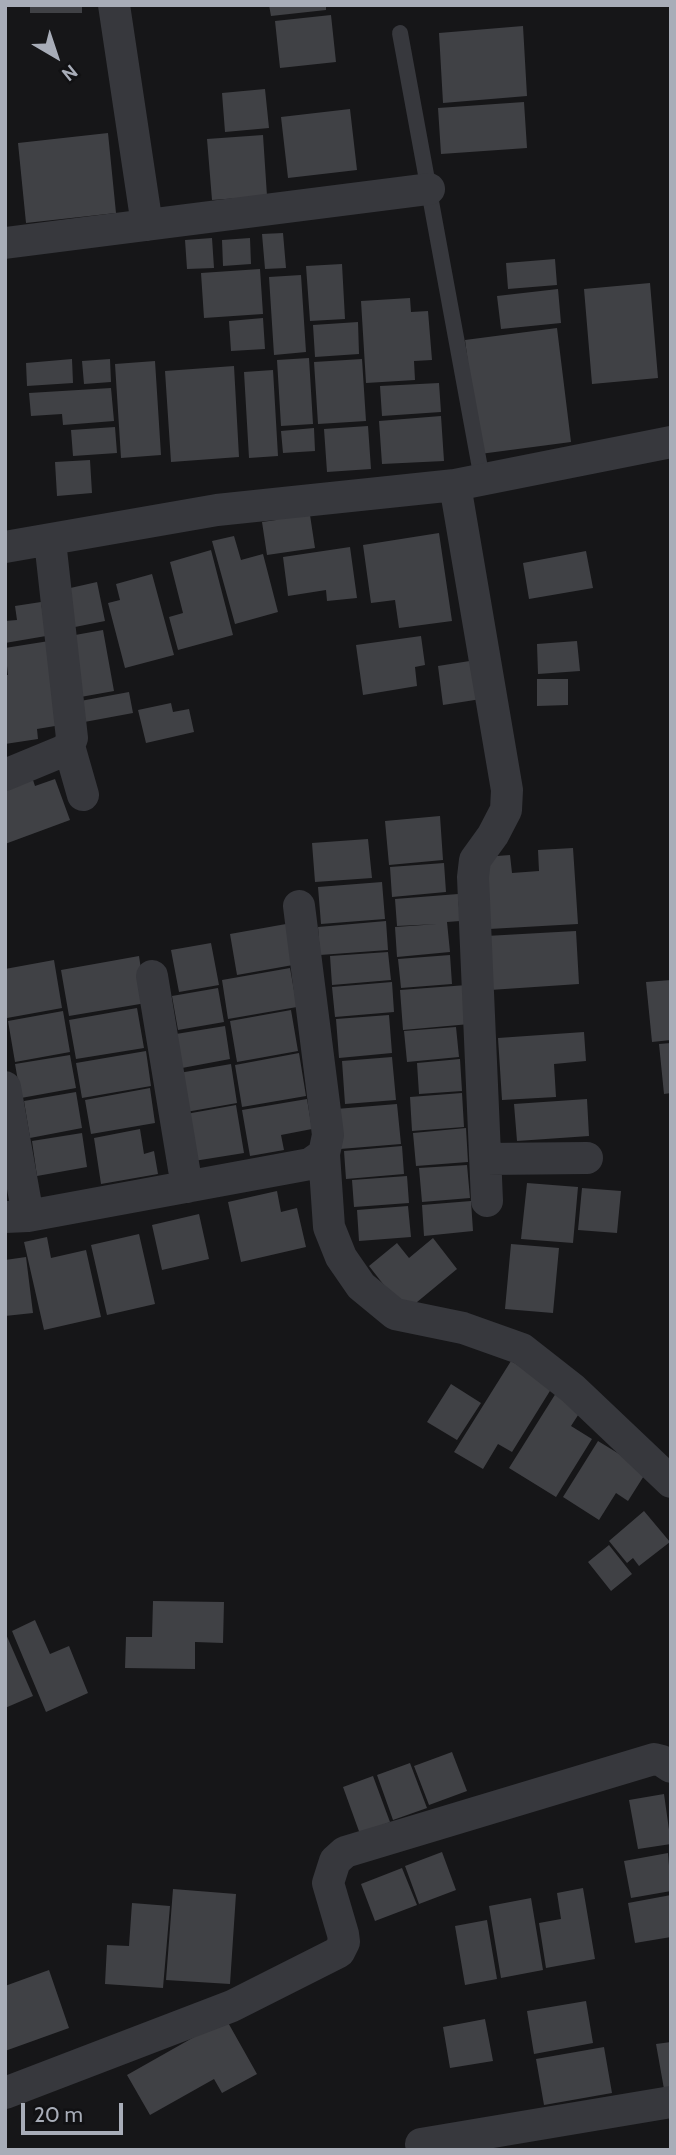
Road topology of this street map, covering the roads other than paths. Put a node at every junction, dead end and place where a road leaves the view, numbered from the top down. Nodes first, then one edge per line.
1 (114, 5) edge
2 (400, 33) dead end
3 (429, 189) junction
4 (147, 225) junction
5 (5, 243) edge
6 (671, 442) edge
7 (469, 482) junction
8 (50, 541) junction
9 (5, 547) edge
10 (69, 746) junction
11 (5, 775) edge
12 (83, 795) dead end
13 (299, 906) dead end
14 (152, 976) dead end
15 (5, 1087) edge
16 (324, 1154) junction
17 (587, 1158) dead end
18 (486, 1159) junction
19 (187, 1187) junction
20 (487, 1201) dead end
21 (17, 1217) edge
22 (671, 1482) edge
23 (671, 1767) edge
24 (5, 2093) edge
25 (671, 2102) edge
26 (421, 2144) dead end

1 - 4 street
2 - 3 lane
3 - 4 street
3 - 7 lane
4 - 5 street
6 - 7 street
7 - 8 street
7 - 18 street
8 - 9 street
8 - 10 street
10 - 11 street
10 - 12 street
13 - 16 street
14 - 19 street
15 - 21 street
16 - 19 street
16 - 22 street
17 - 18 street
18 - 20 street
19 - 21 street
23 - 24 street
25 - 26 street

